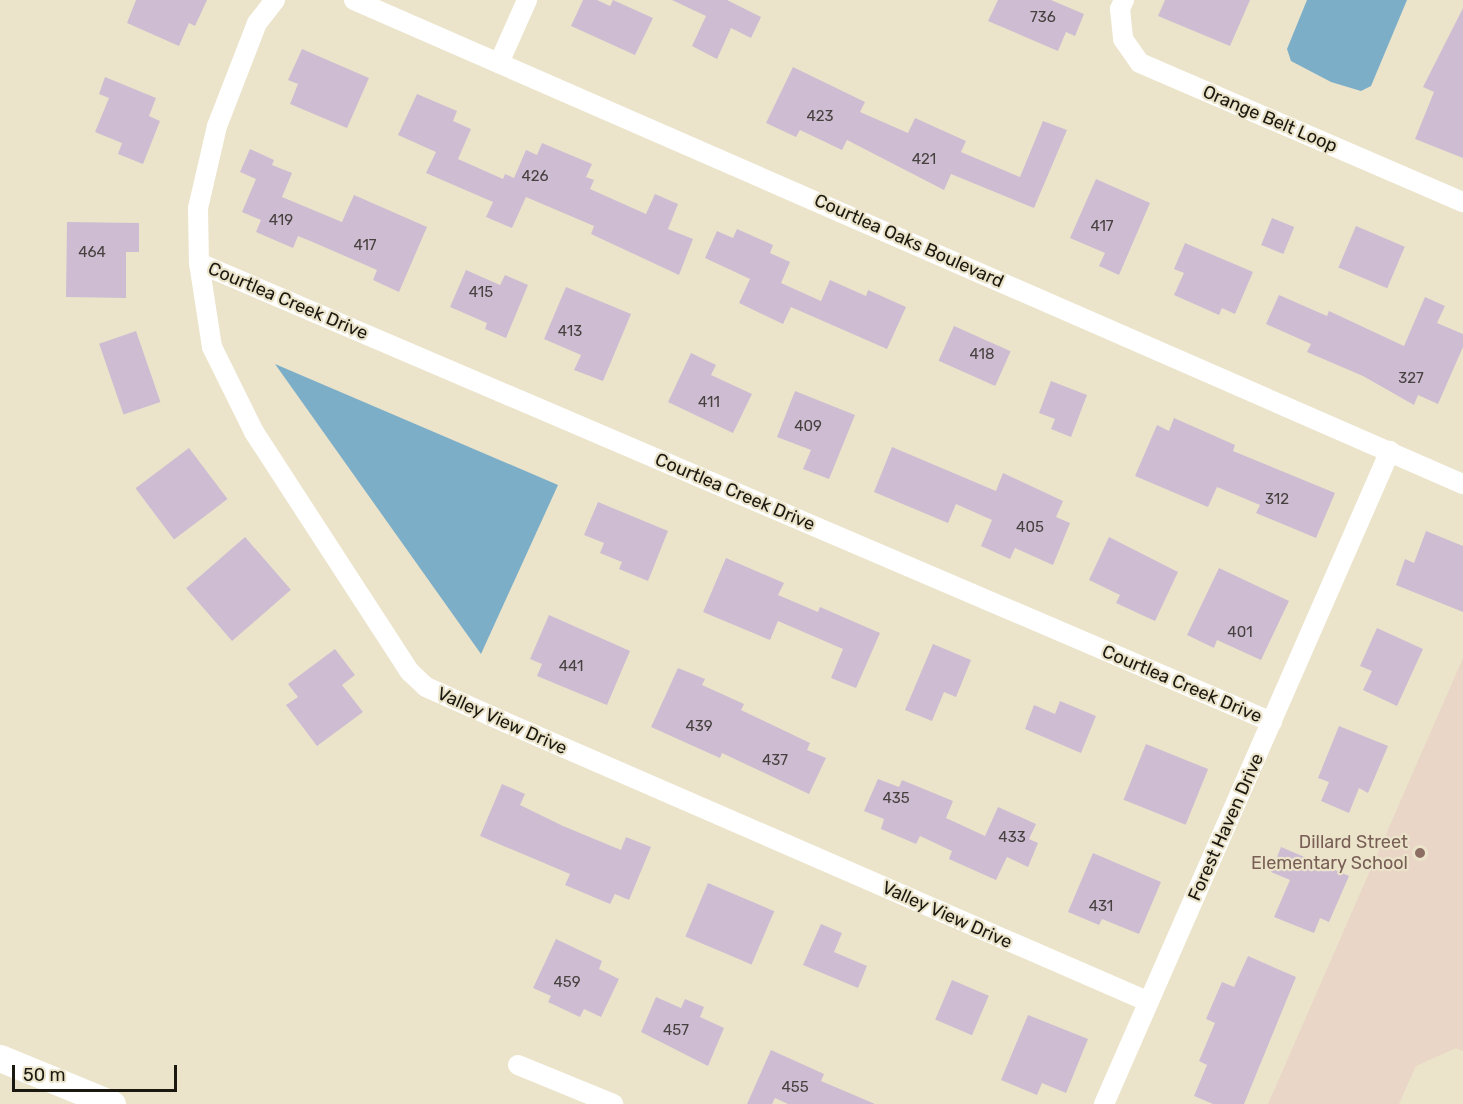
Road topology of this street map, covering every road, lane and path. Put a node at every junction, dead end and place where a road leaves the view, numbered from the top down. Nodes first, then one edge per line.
1 (275, 0) edge
2 (354, 0) edge
3 (527, 0) edge
4 (1124, 0) edge
5 (499, 63) junction
6 (1463, 202) edge
7 (199, 262) junction
8 (1390, 451) junction
9 (1463, 484) edge
10 (1272, 722) junction
11 (1149, 1002) junction
12 (0, 1058) edge
13 (518, 1065) dead end
14 (112, 1104) edge
15 (613, 1104) edge
16 (1104, 1104) edge

1 - 7 street, Valley View Drive
2 - 5 street, Courtlea Oaks Boulevard
3 - 5 street
4 - 6 street, Orange Belt Loop
5 - 8 street, Courtlea Oaks Boulevard
7 - 10 street, Courtlea Creek Drive
7 - 11 street, Valley View Drive
8 - 9 street, Courtlea Oaks Boulevard
8 - 10 street, Forest Haven Drive
10 - 11 street, Forest Haven Drive
11 - 16 street, Forest Haven Drive
12 - 14 street
13 - 15 street

